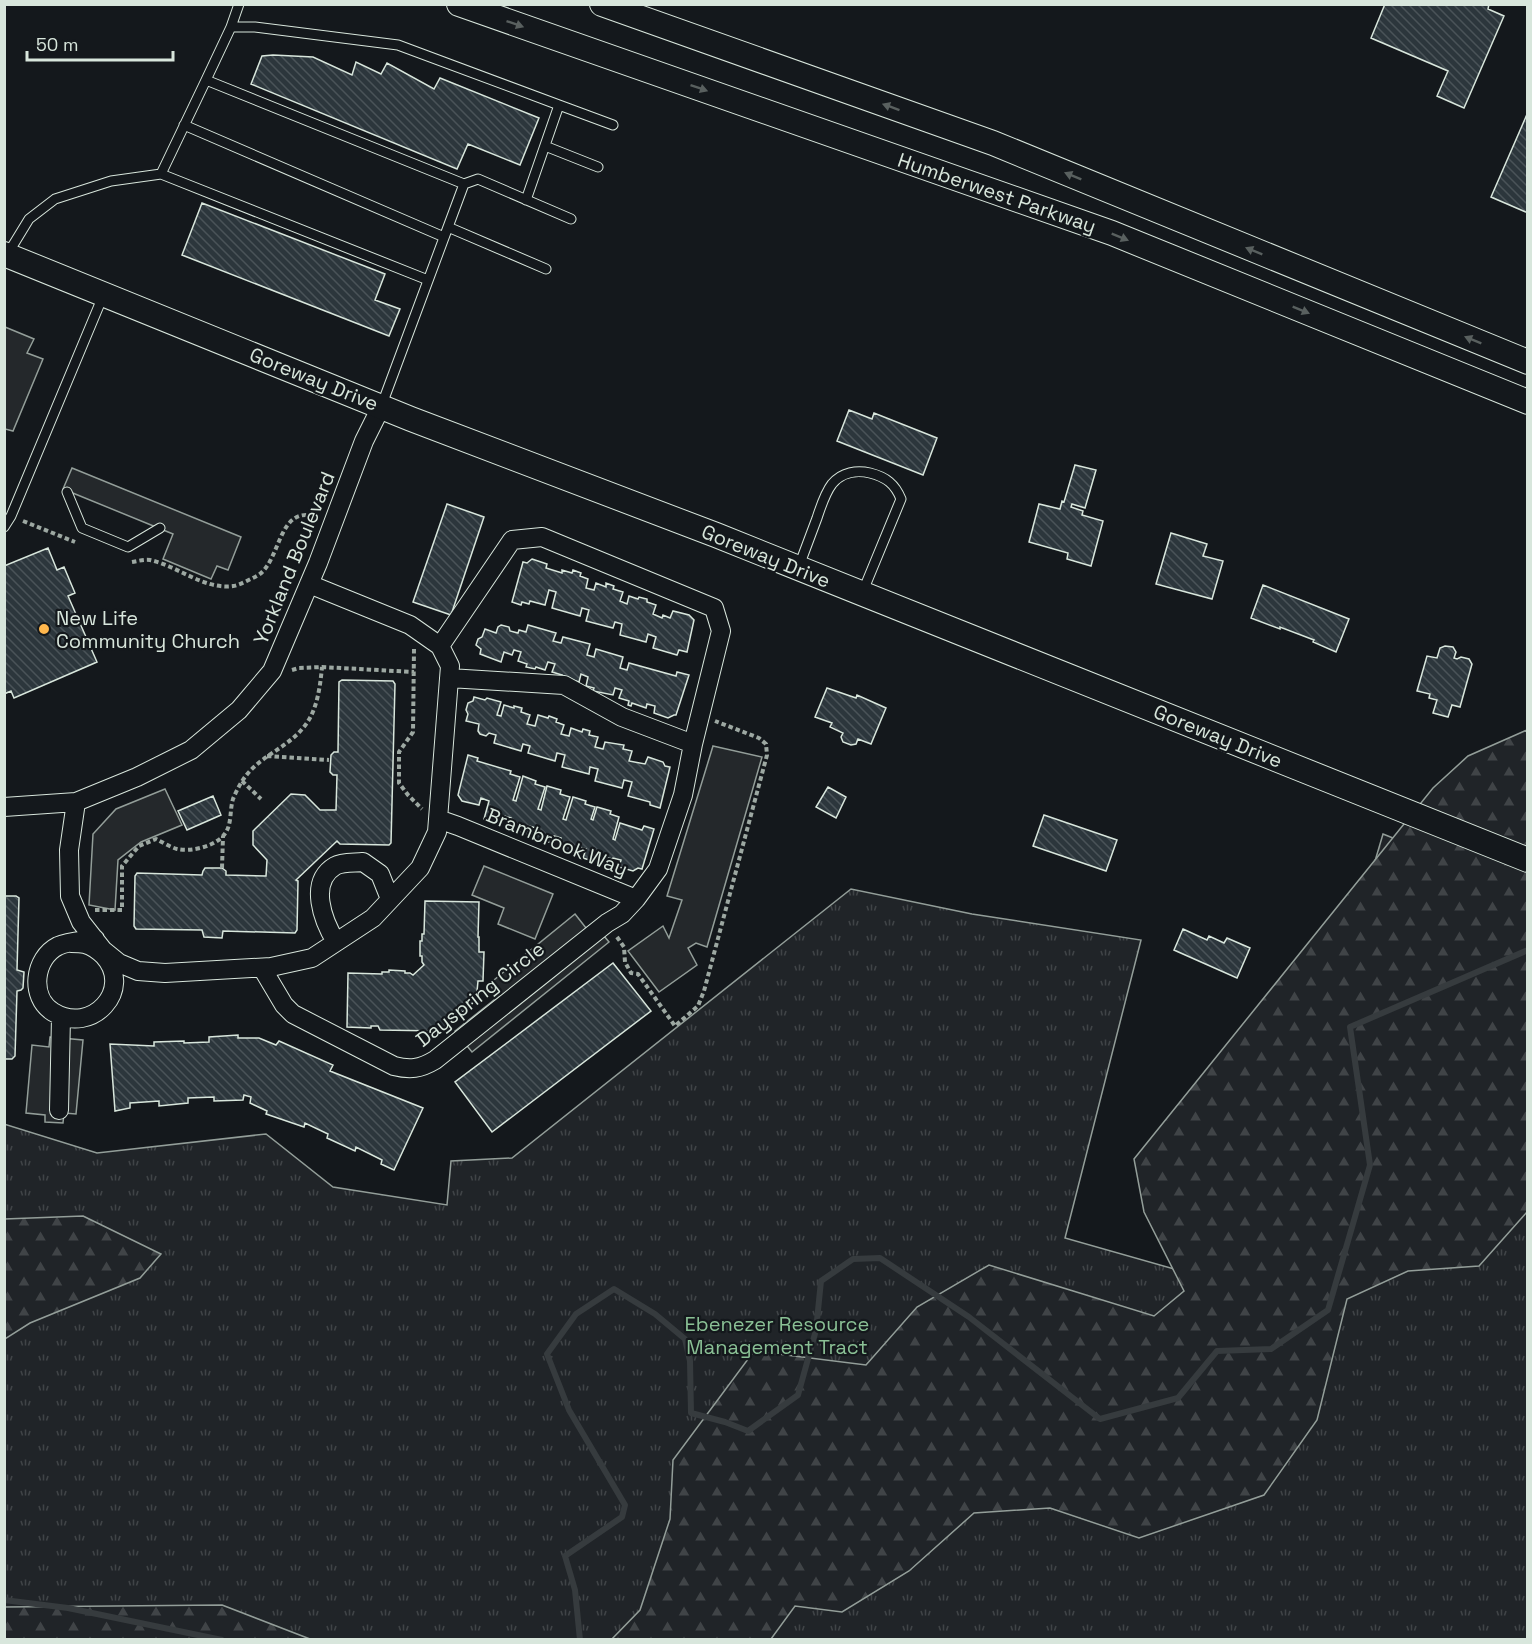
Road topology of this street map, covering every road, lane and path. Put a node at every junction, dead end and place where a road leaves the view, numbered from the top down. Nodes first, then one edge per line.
1 (239, 4) edge
2 (459, 4) edge
3 (602, 4) edge
4 (231, 27) junction
5 (206, 80) junction
6 (559, 105) junction
7 (184, 125) junction
8 (613, 125) dead end
9 (545, 146) junction
10 (598, 167) dead end
11 (161, 174) junction
12 (464, 184) junction
13 (526, 200) junction
14 (571, 219) dead end
15 (446, 232) junction
16 (6, 255) edge
17 (546, 269) dead end
18 (428, 280) junction
19 (104, 293) junction
20 (1527, 362) edge
21 (1527, 402) edge
22 (381, 407) junction
23 (67, 492) dead end
24 (12, 516) junction
25 (333, 522) junction
26 (4, 527) edge
27 (160, 528) dead end
28 (85, 546) dead end
29 (127, 562) dead end
30 (799, 568) junction
31 (309, 584) junction
32 (862, 594) junction
33 (418, 631) junction
34 (440, 646) junction
35 (322, 667) junction
36 (414, 672) junction
37 (268, 676) junction
38 (448, 678) junction
39 (700, 716) junction
40 (693, 744) junction
41 (267, 756) junction
42 (329, 760) dead end
43 (242, 781) junction
44 (261, 799) dead end
45 (76, 802) junction
46 (4, 807) edge
47 (430, 815) junction
48 (223, 836) junction
49 (1527, 860) edge
50 (222, 867) dead end
51 (390, 899) junction
52 (636, 899) junction
53 (76, 910) junction
54 (607, 923) junction
55 (95, 939) junction
56 (336, 942) junction
57 (71, 943) junction
58 (113, 966) junction
59 (262, 968) junction
60 (61, 1017) junction
61 (59, 1110) dead end

1 - 4 lane
2 -> 21 main road, Humberwest Parkway
20 -> 3 main road, Humberwest Parkway
4 - 5 lane
4 - 6 lane
5 - 7 lane
5 - 12 lane
6 - 8 lane
6 - 9 lane
7 - 11 lane
7 - 15 lane
9 - 10 lane
9 - 13 lane
11 - 16 lane
11 - 18 lane
12 - 13 lane
12 - 15 lane
13 - 14 lane
15 - 17 lane
15 - 18 lane
16 - 19 main road, Goreway Drive
18 - 22 lane
19 - 22 main road, Goreway Drive
19 - 24 lane
22 - 25 street, Yorkland Boulevard
22 - 30 main road, Goreway Drive
23 - 27 lane
24 - 26 lane
24 - 28 path
25 - 29 path
25 - 31 street, Yorkland Boulevard
30 - 32 main road, Goreway Drive
30 - 32 lane
31 - 33 street
31 - 37 street, Yorkland Boulevard
32 - 49 main road, Goreway Drive
33 - 34 street
33 - 36 path
34 - 38 street
34 - 39 street, Brambrook Way
35 - 36 path
35 - 37 path
35 - 41 path
36 - 47 path
37 - 45 street, Yorkland Boulevard
38 - 40 street
38 - 47 street
39 - 40 street, Brambrook Way
39 - 54 path
40 - 52 street, Brambrook Way
41 - 42 path
41 - 43 path
43 - 44 path
43 - 48 path
45 - 46 street, Yorkland Boulevard
45 - 53 street
47 - 51 street
47 - 52 street, Brambrook Way
48 - 50 path
48 - 53 path
51 - 56 street
51 - 56 street
52 - 54 street, Dayspring Circle
53 - 55 street
54 - 59 street, Dayspring Circle
55 - 57 street
55 - 58 street
56 - 59 street
57 - 58 street
57 - 60 street
58 - 59 street
58 - 60 street
60 - 61 street

